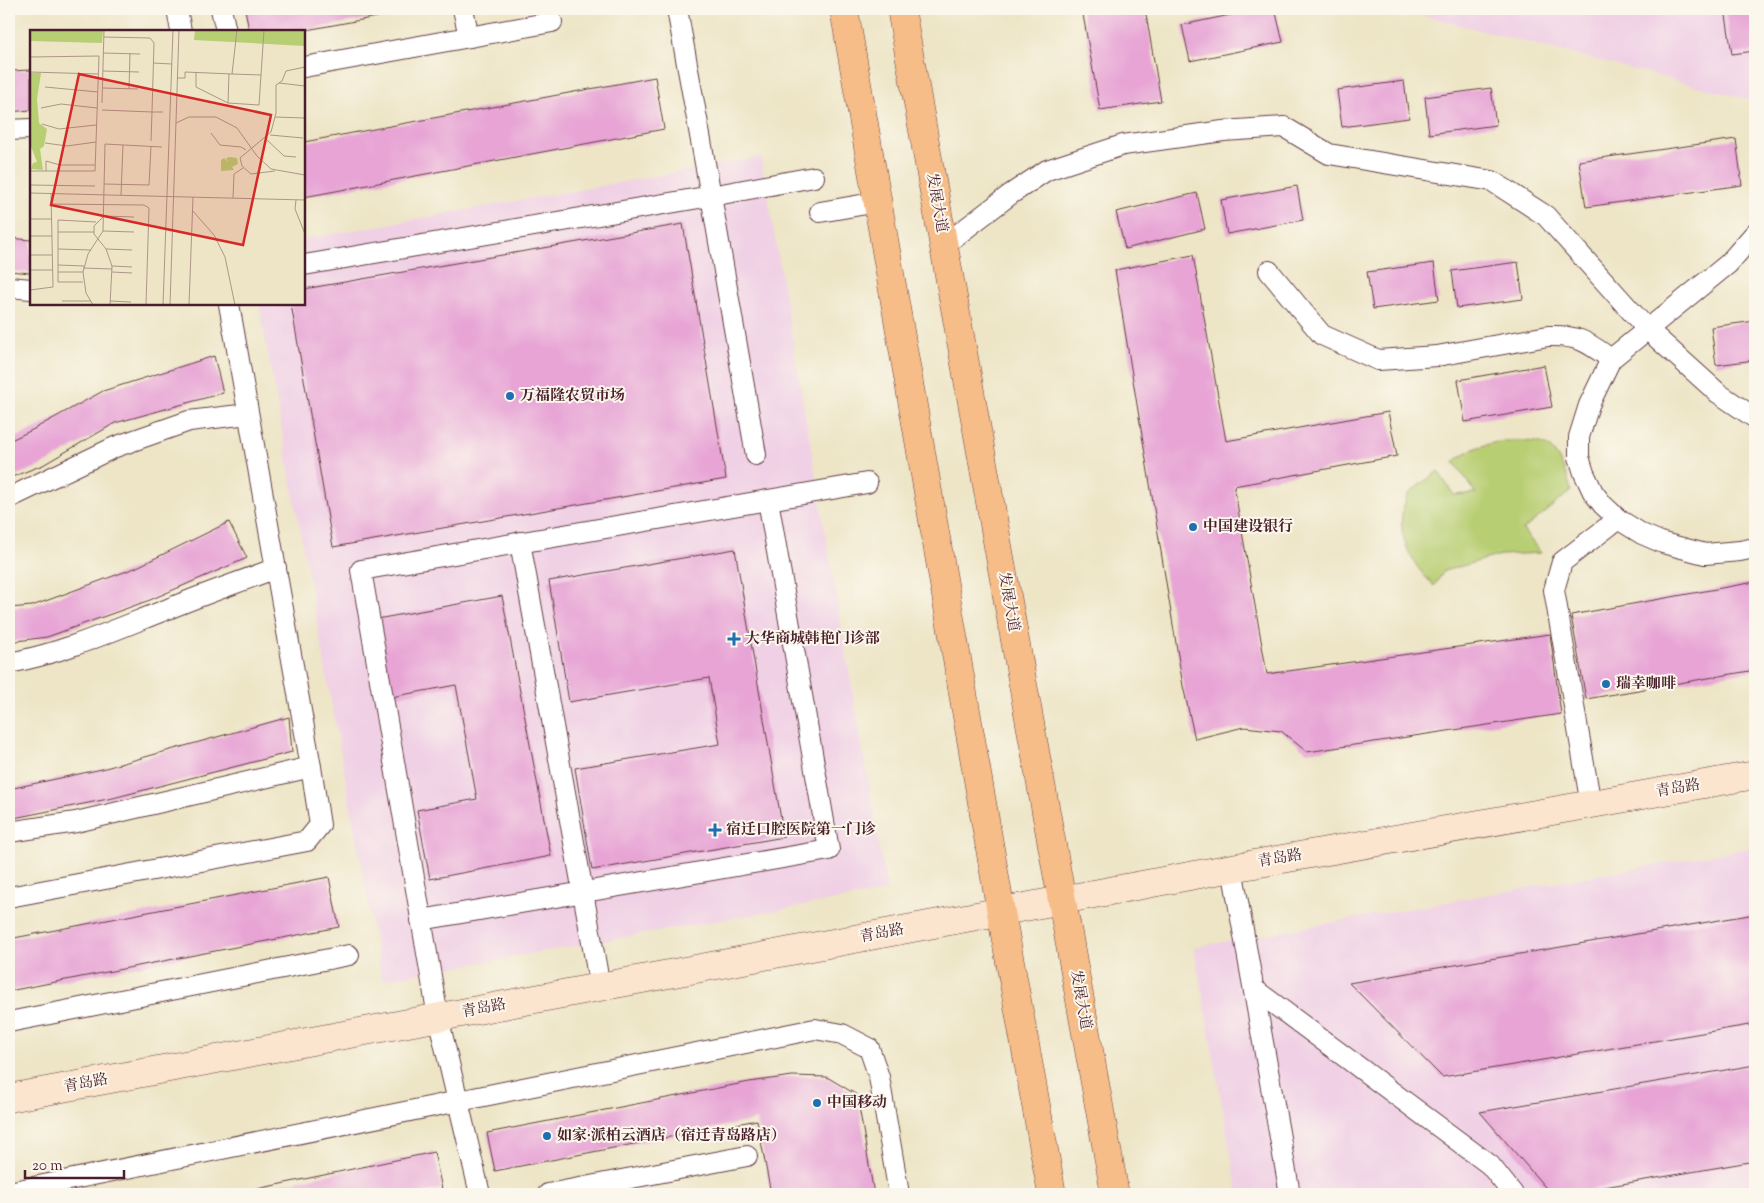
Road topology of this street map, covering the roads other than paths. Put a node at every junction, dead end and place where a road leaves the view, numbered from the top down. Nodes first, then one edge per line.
1 (177, 9) edge
2 (221, 9) edge
3 (464, 9) edge
4 (677, 9) edge
5 (844, 9) edge
6 (901, 9) edge
7 (552, 22) dead end
8 (180, 30) edge
9 (226, 30) edge
10 (469, 36) junction
11 (305, 67) edge
12 (30, 128) edge
13 (9, 130) edge
14 (814, 177) dead end
15 (711, 196) junction
16 (878, 202) junction
17 (820, 212) dead end
18 (1755, 233) edge
19 (944, 246) junction
20 (305, 265) edge
21 (1269, 271) dead end
22 (9, 287) edge
23 (30, 288) edge
24 (229, 305) edge
25 (1647, 329) junction
26 (1612, 359) junction
27 (248, 414) junction
28 (1755, 418) edge
29 (756, 455) dead end
30 (867, 483) dead end
31 (9, 498) edge
32 (768, 500) junction
33 (1618, 519) junction
34 (520, 542) junction
35 (1755, 548) edge
36 (276, 568) junction
37 (9, 663) edge
38 (311, 767) junction
39 (1755, 775) edge
40 (1591, 805) junction
41 (9, 832) edge
42 (1232, 868) junction
43 (583, 892) junction
44 (9, 897) edge
45 (1062, 901) junction
46 (1001, 912) junction
47 (422, 920) junction
48 (350, 955) dead end
49 (600, 987) junction
50 (1254, 989) junction
51 (438, 1018) junction
52 (9, 1022) edge
53 (9, 1098) edge
54 (458, 1102) junction
55 (747, 1156) dead end
56 (9, 1192) edge
57 (480, 1194) edge
58 (548, 1194) edge
59 (899, 1194) edge
60 (1052, 1194) edge
61 (1115, 1194) edge
62 (1290, 1194) edge
63 (1513, 1194) edge

1 - 8 lane
2 - 9 lane
3 - 10 lane
4 - 15 lane
5 - 16 main road
6 - 19 main road, 发展大道
7 - 10 lane
10 - 11 lane
12 - 13 lane
14 - 15 lane
15 - 20 lane
15 - 29 lane
16 - 17 lane
16 - 46 main road
18 - 25 lane
19 - 25 lane
19 - 45 main road, 发展大道
21 - 26 lane
22 - 23 lane
24 - 27 lane
25 - 26 lane
25 - 28 lane
26 - 33 lane
27 - 31 lane
27 - 36 lane
30 - 32 lane
32 - 34 lane
32 - 43 lane
33 - 35 lane
33 - 40 lane
34 - 43 lane
34 - 47 lane
36 - 37 lane
36 - 38 lane
38 - 41 lane
38 - 44 lane
39 - 40 street, 青岛路
40 - 42 street, 青岛路
42 - 45 street, 青岛路
42 - 50 lane
43 - 47 lane
43 - 49 lane
45 - 46 street, 青岛路
45 - 61 main road, 发展大道
46 - 49 street, 青岛路
46 - 60 main road
47 - 51 lane
48 - 52 lane
49 - 51 street, 青岛路
50 - 62 lane
50 - 63 lane
51 - 53 street, 青岛路
51 - 54 lane
54 - 56 lane
54 - 57 lane
54 - 59 lane
55 - 58 lane

